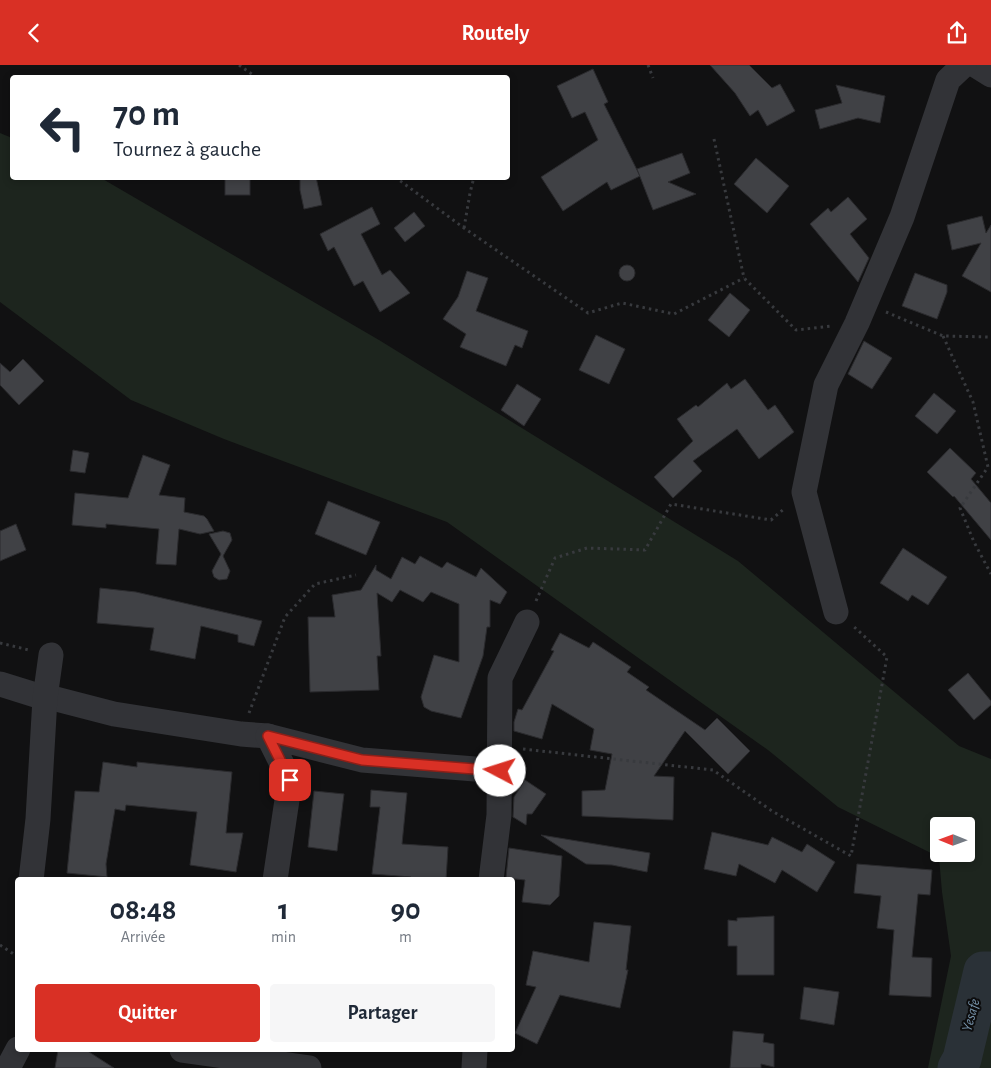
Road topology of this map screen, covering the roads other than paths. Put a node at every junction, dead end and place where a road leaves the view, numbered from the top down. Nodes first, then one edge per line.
1 (964, 65) edge
2 (975, 65) edge
3 (991, 75) edge
4 (836, 612) road end
5 (527, 622) road end
6 (52, 655) road end
7 (0, 684) edge
8 (45, 698) junction
9 (268, 736) junction
10 (500, 771) junction
11 (31, 877) edge
12 (275, 877) edge
13 (491, 877) edge
14 (16, 1052) edge
15 (196, 1052) edge
16 (475, 1052) edge
17 (250, 1060) edge
18 (8, 1068) edge
19 (309, 1068) edge
20 (474, 1068) edge

1 - 4 street
2 - 3 street
5 - 10 street
6 - 8 street
7 - 8 street
8 - 9 street
8 - 11 street
9 - 10 street
9 - 12 street
10 - 13 street
14 - 18 street
15 - 17 street
16 - 20 street
17 - 19 street

